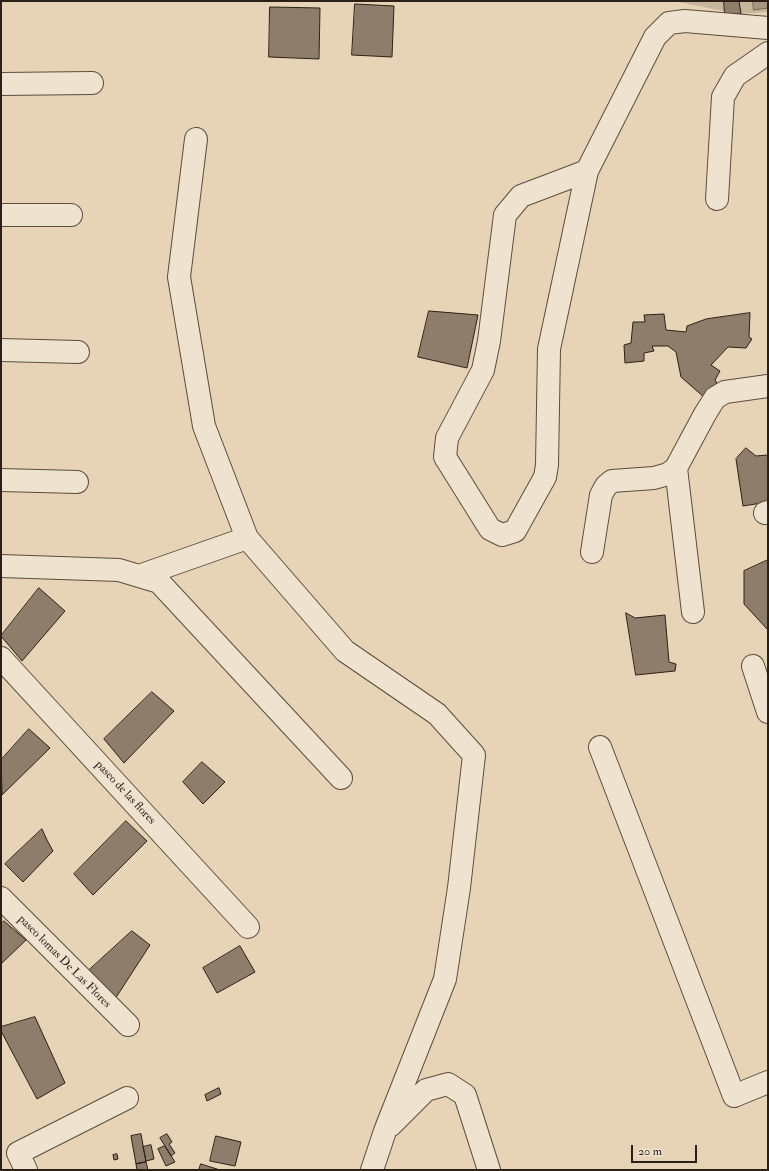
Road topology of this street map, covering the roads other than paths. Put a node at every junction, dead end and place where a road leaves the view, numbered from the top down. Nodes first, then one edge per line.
1 (768, 28) edge
2 (768, 53) edge
3 (92, 83) dead end
4 (1, 84) edge
5 (196, 139) dead end
6 (587, 171) junction
7 (717, 199) dead end
8 (1, 215) edge
9 (71, 215) dead end
10 (1, 350) edge
11 (78, 352) dead end
12 (768, 386) edge
13 (676, 468) junction
14 (1, 480) edge
15 (78, 482) dead end
16 (248, 538) junction
17 (592, 552) dead end
18 (1, 566) edge
19 (139, 576) junction
20 (692, 612) dead end
21 (1, 658) edge
22 (753, 666) dead end
23 (768, 712) edge
24 (600, 747) dead end
25 (341, 778) dead end
26 (1, 898) edge
27 (248, 927) dead end
28 (128, 1025) dead end
29 (768, 1082) edge
30 (127, 1098) dead end
31 (385, 1131) junction
32 (26, 1170) edge
33 (372, 1170) edge
34 (489, 1170) edge

1 - 6 street
2 - 7 street
3 - 4 street
5 - 16 street
6 - 6 street
8 - 9 street
10 - 11 street
12 - 13 street
13 - 17 street
13 - 20 street
14 - 15 street
16 - 19 street
16 - 31 street
18 - 19 street
19 - 25 street
21 - 27 street, paseo de las flores
22 - 23 street
24 - 29 street
26 - 28 street, paseo lomas De Las Flores
30 - 32 street
31 - 33 street
31 - 34 street

